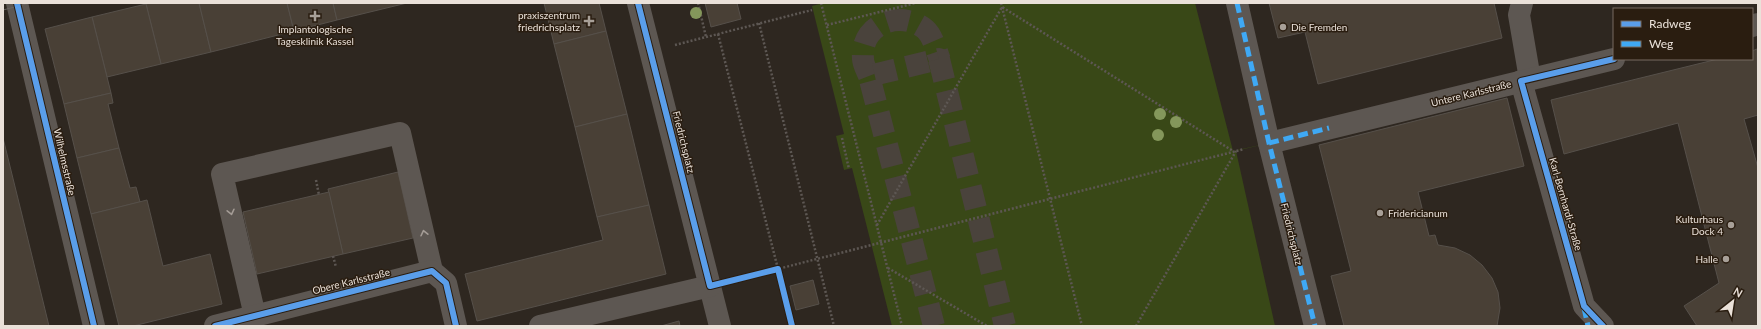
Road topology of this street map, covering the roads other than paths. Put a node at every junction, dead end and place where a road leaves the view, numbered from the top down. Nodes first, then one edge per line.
1 (17, 3) edge
2 (638, 3) edge
3 (1237, 3) edge
4 (1522, 3) edge
5 (1613, 59) edge
6 (1526, 80) junction
7 (1269, 143) junction
8 (432, 271) junction
9 (710, 286) junction
10 (255, 316) junction
11 (94, 326) edge
12 (215, 326) edge
13 (456, 326) edge
14 (540, 326) edge
15 (720, 326) edge
16 (1315, 326) edge
17 (1603, 326) edge

1 - 11 street, Wilhelmsstraße
2 - 9 street, Friedrichsplatz
3 - 7 street, Friedrichsplatz
4 - 6 street, Karl-Bernhardi-Straße
5 - 6 street, Untere Karlsstraße
6 - 7 street, Untere Karlsstraße
6 - 17 street, Karl-Bernhardi-Straße
7 - 16 street, Friedrichsplatz
8 - 10 street, Obere Karlsstraße
8 -> 10 street
8 - 13 street
9 - 14 street
9 - 15 street, Friedrichsplatz
10 - 12 street, Obere Karlsstraße

